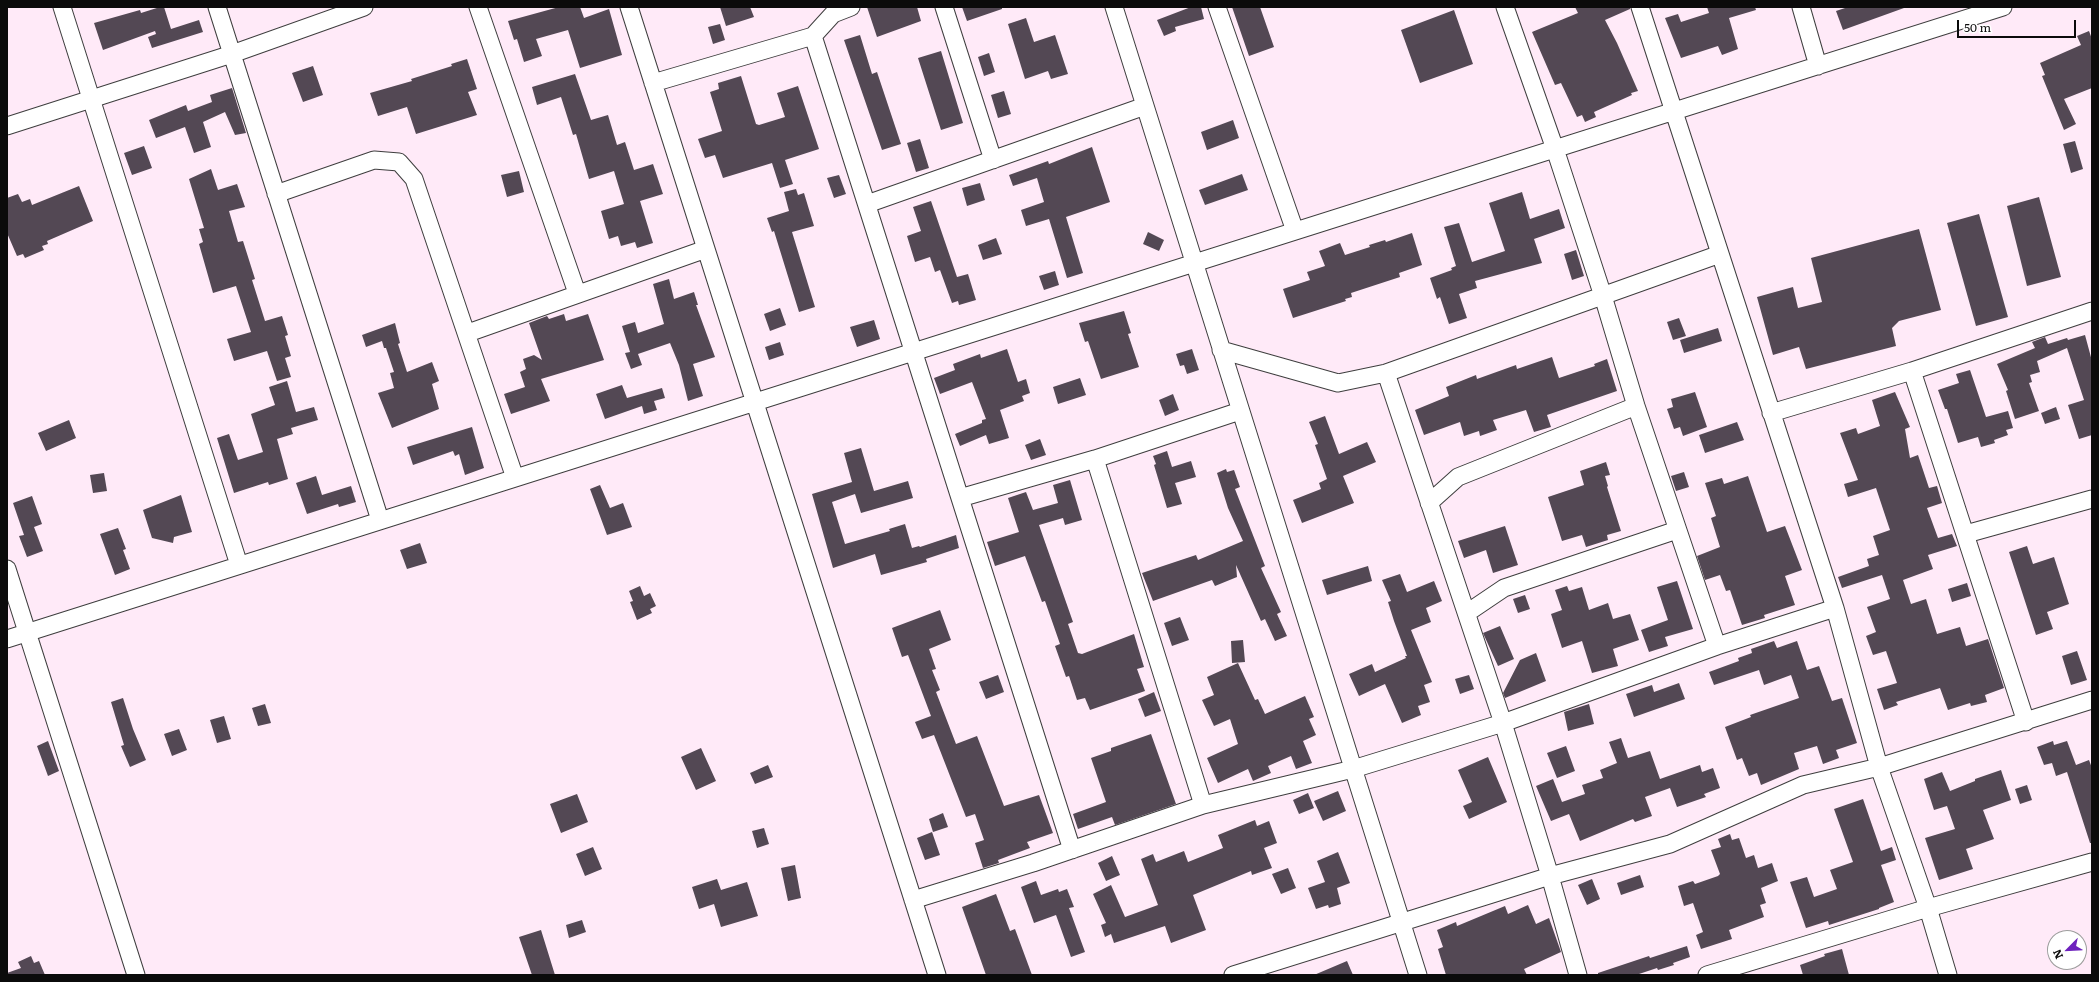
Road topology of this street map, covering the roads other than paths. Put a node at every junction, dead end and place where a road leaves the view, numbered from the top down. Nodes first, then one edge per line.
1 (62, 7) edge
2 (217, 7) edge
3 (364, 7) edge
4 (478, 7) edge
5 (629, 7) edge
6 (851, 7) edge
7 (944, 7) edge
8 (1114, 7) edge
9 (1217, 7) edge
10 (1505, 7) edge
11 (1640, 7) edge
12 (1801, 7) edge
13 (2003, 7) edge
14 (813, 36) junction
15 (232, 54) junction
16 (1818, 66) junction
17 (653, 83) junction
18 (91, 99) junction
19 (1145, 106) junction
20 (1673, 111) junction
21 (7, 126) edge
22 (1555, 149) junction
23 (993, 160) junction
24 (276, 194) junction
25 (867, 204) junction
26 (1295, 231) junction
27 (706, 249) junction
28 (1720, 254) junction
29 (1194, 263) junction
30 (577, 293) junction
31 (1603, 296) junction
32 (2092, 311) edge
33 (468, 333) junction
34 (1221, 350) junction
35 (914, 352) junction
36 (1912, 371) junction
37 (1386, 373) junction
38 (754, 402) junction
39 (1636, 406) junction
40 (1240, 411) junction
41 (1771, 414) junction
42 (1095, 459) junction
43 (515, 478) junction
44 (960, 498) junction
45 (2092, 499) edge
46 (1429, 503) junction
47 (380, 520) junction
48 (1677, 530) junction
49 (1966, 534) junction
50 (239, 565) junction
51 (7, 569) edge
52 (1835, 608) junction
53 (1467, 613) junction
54 (28, 632) junction
55 (7, 639) edge
56 (1717, 646) junction
57 (2092, 700) edge
58 (2026, 722) junction
59 (1503, 723) junction
60 (1879, 768) junction
61 (1353, 769) junction
62 (1203, 805) junction
63 (1072, 850) junction
64 (2092, 862) edge
65 (1550, 876) junction
66 (913, 900) junction
67 (1928, 908) junction
68 (1401, 924) junction
69 (136, 975) edge
70 (937, 975) edge
71 (1233, 975) edge
72 (1418, 975) edge
73 (1578, 975) edge
74 (1706, 975) edge
75 (1948, 975) edge

1 - 18 street
2 - 15 street
3 - 15 street
4 - 30 street
5 - 17 street
6 - 14 street
7 - 23 street
8 - 19 street
9 - 26 street
10 - 22 street
11 - 20 street
12 - 16 street
13 - 16 street
14 - 17 street
14 - 25 street
15 - 18 street
15 - 24 street
16 - 20 street
17 - 27 street
18 - 21 street
18 - 50 street
19 - 23 street
19 - 29 street
20 - 22 street
20 - 28 street
22 - 26 street
22 - 31 street
23 - 25 street
24 - 33 street
24 - 47 street
25 - 35 street
26 - 29 street
27 - 30 street
27 - 38 street
28 - 31 street
28 - 41 street
29 - 34 street
29 - 35 street
30 - 33 street
31 - 37 street
31 - 39 street
32 - 36 street
33 - 43 street
34 - 37 street
34 - 40 street
35 - 38 street
35 - 44 street
36 - 41 street
36 - 49 street
37 - 46 street
38 - 43 street
38 - 66 street
39 - 46 street
39 - 48 street
40 - 42 street
40 - 61 street
41 - 52 street
42 - 44 street
42 - 62 street
43 - 47 street
44 - 63 street
45 - 49 street
46 - 53 street
47 - 50 street
48 - 53 street
48 - 56 street
49 - 58 street
50 - 54 street
51 - 54 street
52 - 56 street
52 - 60 street
53 - 59 street
54 - 55 street
54 - 69 street
56 - 59 street
57 - 58 street
58 - 60 street
59 - 61 street
59 - 65 street
60 - 65 street
60 - 67 street
61 - 62 street
61 - 68 street
62 - 63 street
63 - 66 street
64 - 67 street
65 - 68 street
65 - 73 street
66 - 70 street
67 - 74 street
67 - 75 street
68 - 71 street
68 - 72 street

